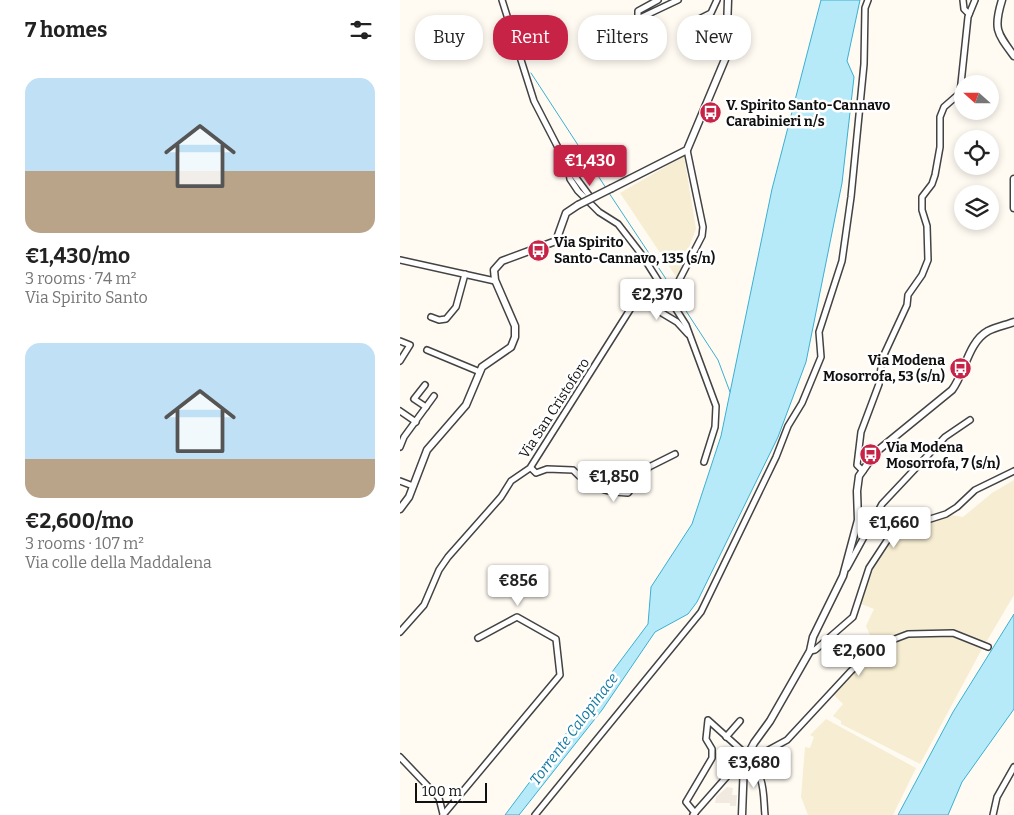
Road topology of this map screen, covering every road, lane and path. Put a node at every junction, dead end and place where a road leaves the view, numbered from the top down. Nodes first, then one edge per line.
1 (502, 0) edge
2 (658, 0) edge
3 (678, 0) edge
4 (717, 0) edge
5 (728, 0) edge
6 (868, 0) edge
7 (963, 0) edge
8 (975, 0) edge
9 (1002, 0) edge
10 (969, 14) junction
11 (707, 15) edge
12 (1014, 56) edge
13 (687, 150) junction
14 (568, 167) junction
15 (1014, 179) edge
16 (1013, 189) edge
17 (592, 198) junction
18 (1014, 208) edge
19 (400, 260) edge
20 (465, 274) junction
21 (496, 280) junction
22 (671, 296) junction
23 (431, 316) dead end
24 (1014, 322) edge
25 (688, 334) junction
26 (400, 342) edge
27 (427, 350) dead end
28 (400, 361) edge
29 (480, 372) junction
30 (424, 385) dead end
31 (434, 396) dead end
32 (426, 407) junction
33 (400, 412) edge
34 (970, 420) dead end
35 (416, 422) junction
36 (400, 447) edge
37 (675, 454) dead end
38 (704, 462) dead end
39 (531, 468) junction
40 (863, 471) junction
41 (1014, 471) edge
42 (400, 481) edge
43 (413, 486) junction
44 (400, 509) edge
45 (843, 576) junction
46 (400, 632) edge
47 (478, 638) dead end
48 (988, 647) dead end
49 (810, 651) junction
50 (740, 721) dead end
51 (726, 737) junction
52 (400, 756) edge
53 (747, 760) junction
54 (1014, 767) edge
55 (443, 814) edge
56 (694, 814) edge
57 (535, 815) edge
58 (742, 815) edge
59 (765, 815) edge
60 (993, 815) edge

1 - 14 street
2 - 3 street
4 - 11 street
5 - 13 street
6 - 57 street
7 - 10 street
8 - 10 street
9 - 12 street
10 - 40 street
13 - 17 street, bridge
13 - 22 street
14 - 17 street
14 - 22 street
15 - 16 street
16 - 18 street
17 - 21 street, bridge
19 - 20 street
20 - 21 street
20 - 23 street
21 - 29 street
22 - 25 street
24 - 40 street
25 - 38 street
25 - 39 street, Via San Cristoforo
26 - 28 street
27 - 29 street
29 - 43 street
30 - 32 street
31 - 32 street
32 - 35 street
33 - 35 street
34 - 45 street
35 - 36 street
37 - 39 street
39 - 46 street, Via San Cristoforo
40 - 45 street
41 - 49 street
42 - 43 street
43 - 44 street
45 - 49 street
47 - 55 street
48 - 53 street
49 - 53 street
50 - 51 street
51 - 53 street
51 - 56 street
52 - 55 street
53 - 56 street
53 - 58 street
53 - 59 street
54 - 60 street

